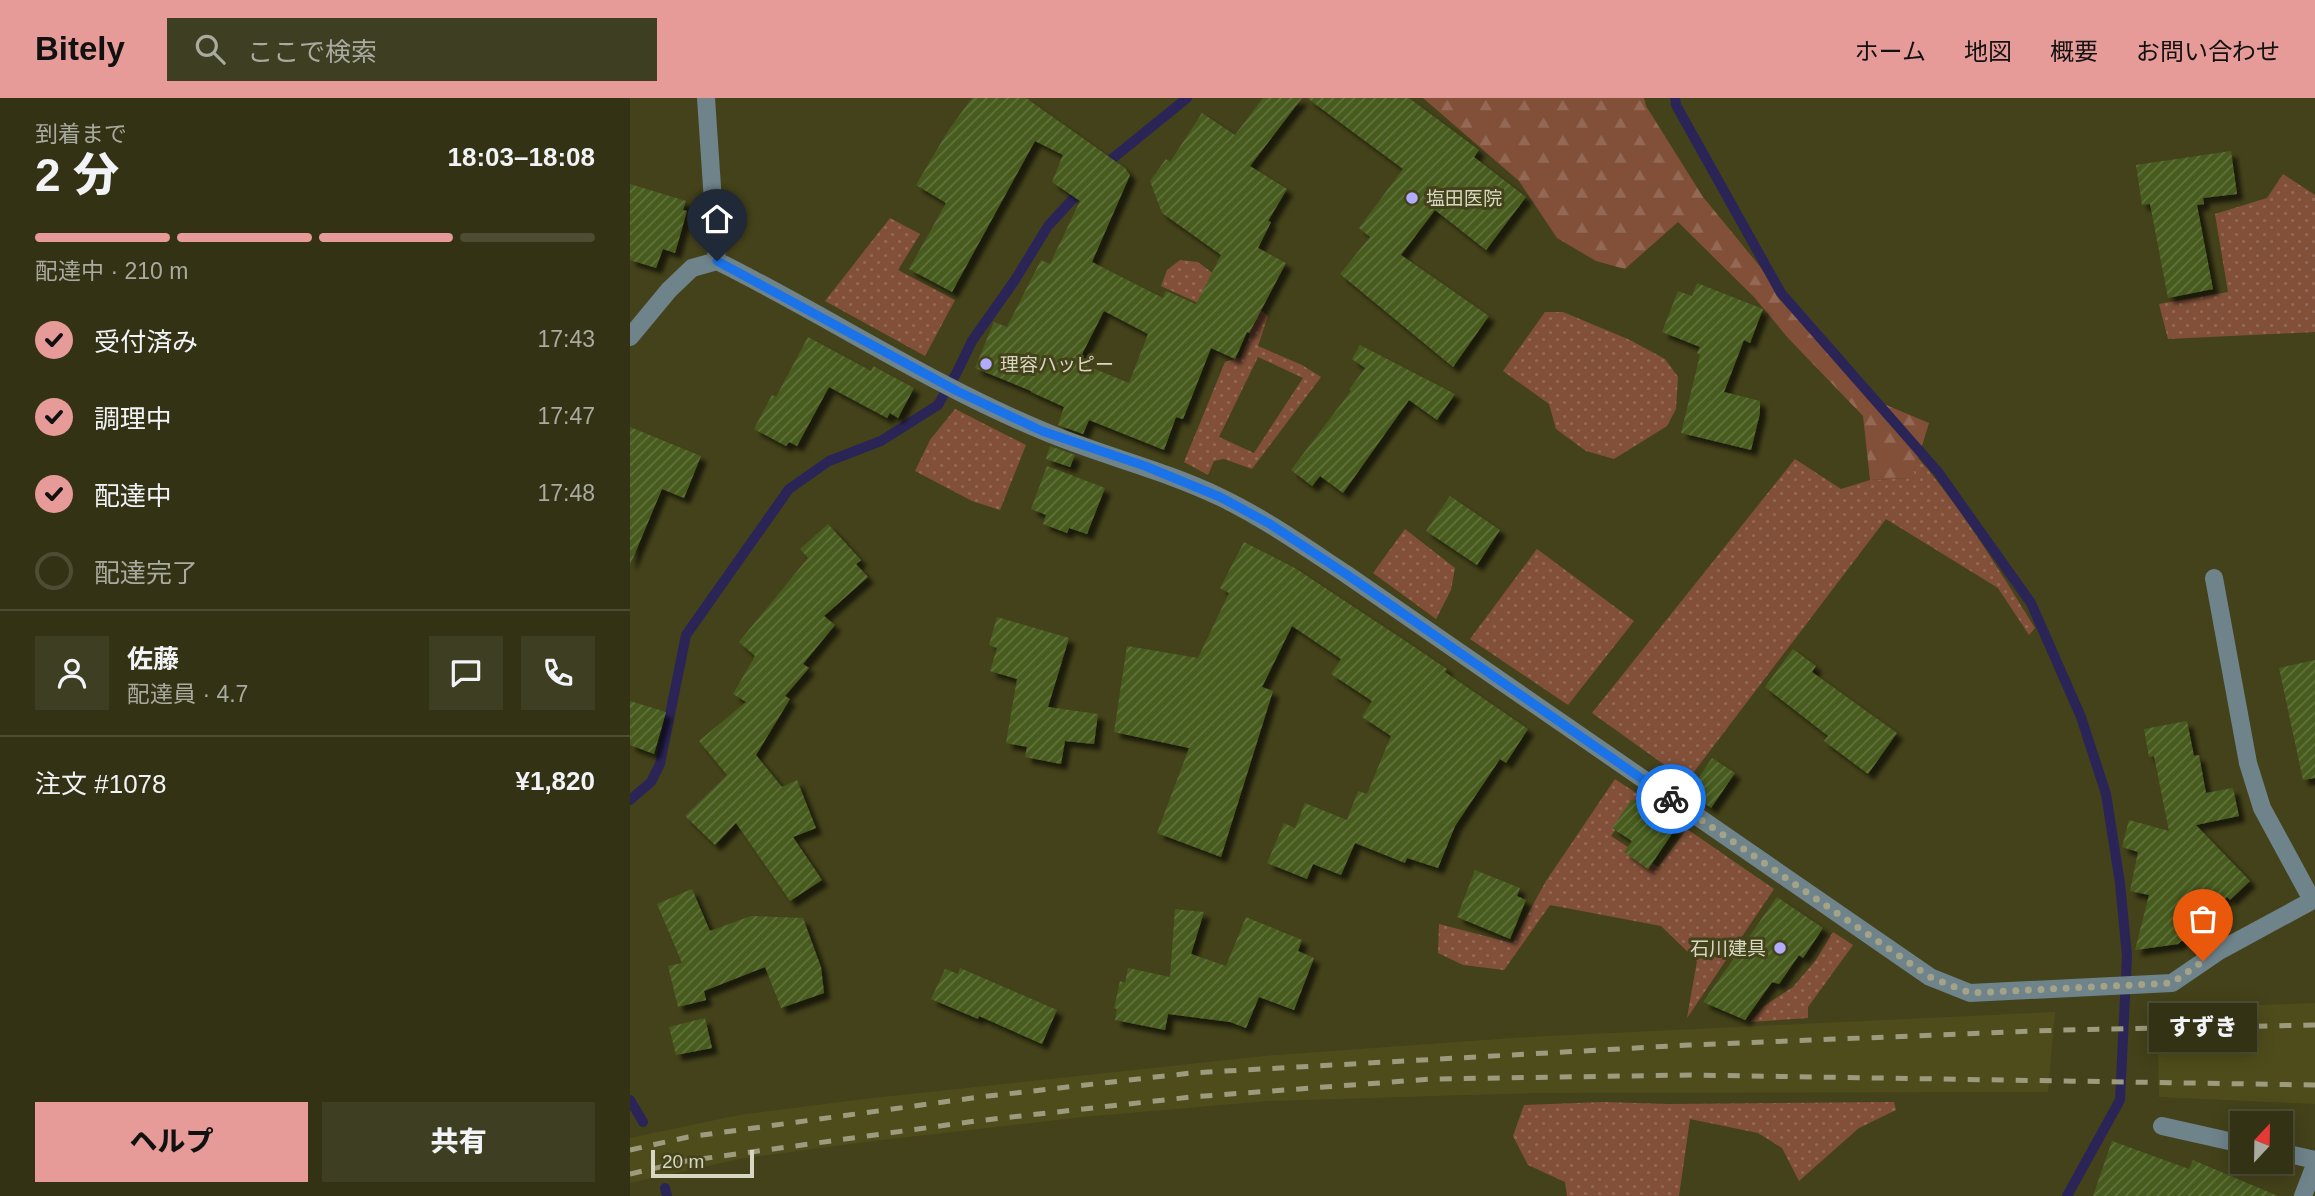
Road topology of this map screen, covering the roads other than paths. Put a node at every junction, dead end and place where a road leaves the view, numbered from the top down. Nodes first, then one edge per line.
1 (706, 98) edge
2 (717, 261) junction
3 (630, 337) edge
4 (2214, 578) dead end
5 (2314, 900) edge
6 (2162, 1126) dead end
7 (2230, 1141) edge
8 (2293, 1156) edge
9 (2315, 1163) edge
10 (2303, 1196) edge

1 - 2 street
2 - 3 street
2 - 5 street
4 - 5 street
6 - 7 street
8 - 9 street
9 - 10 street

